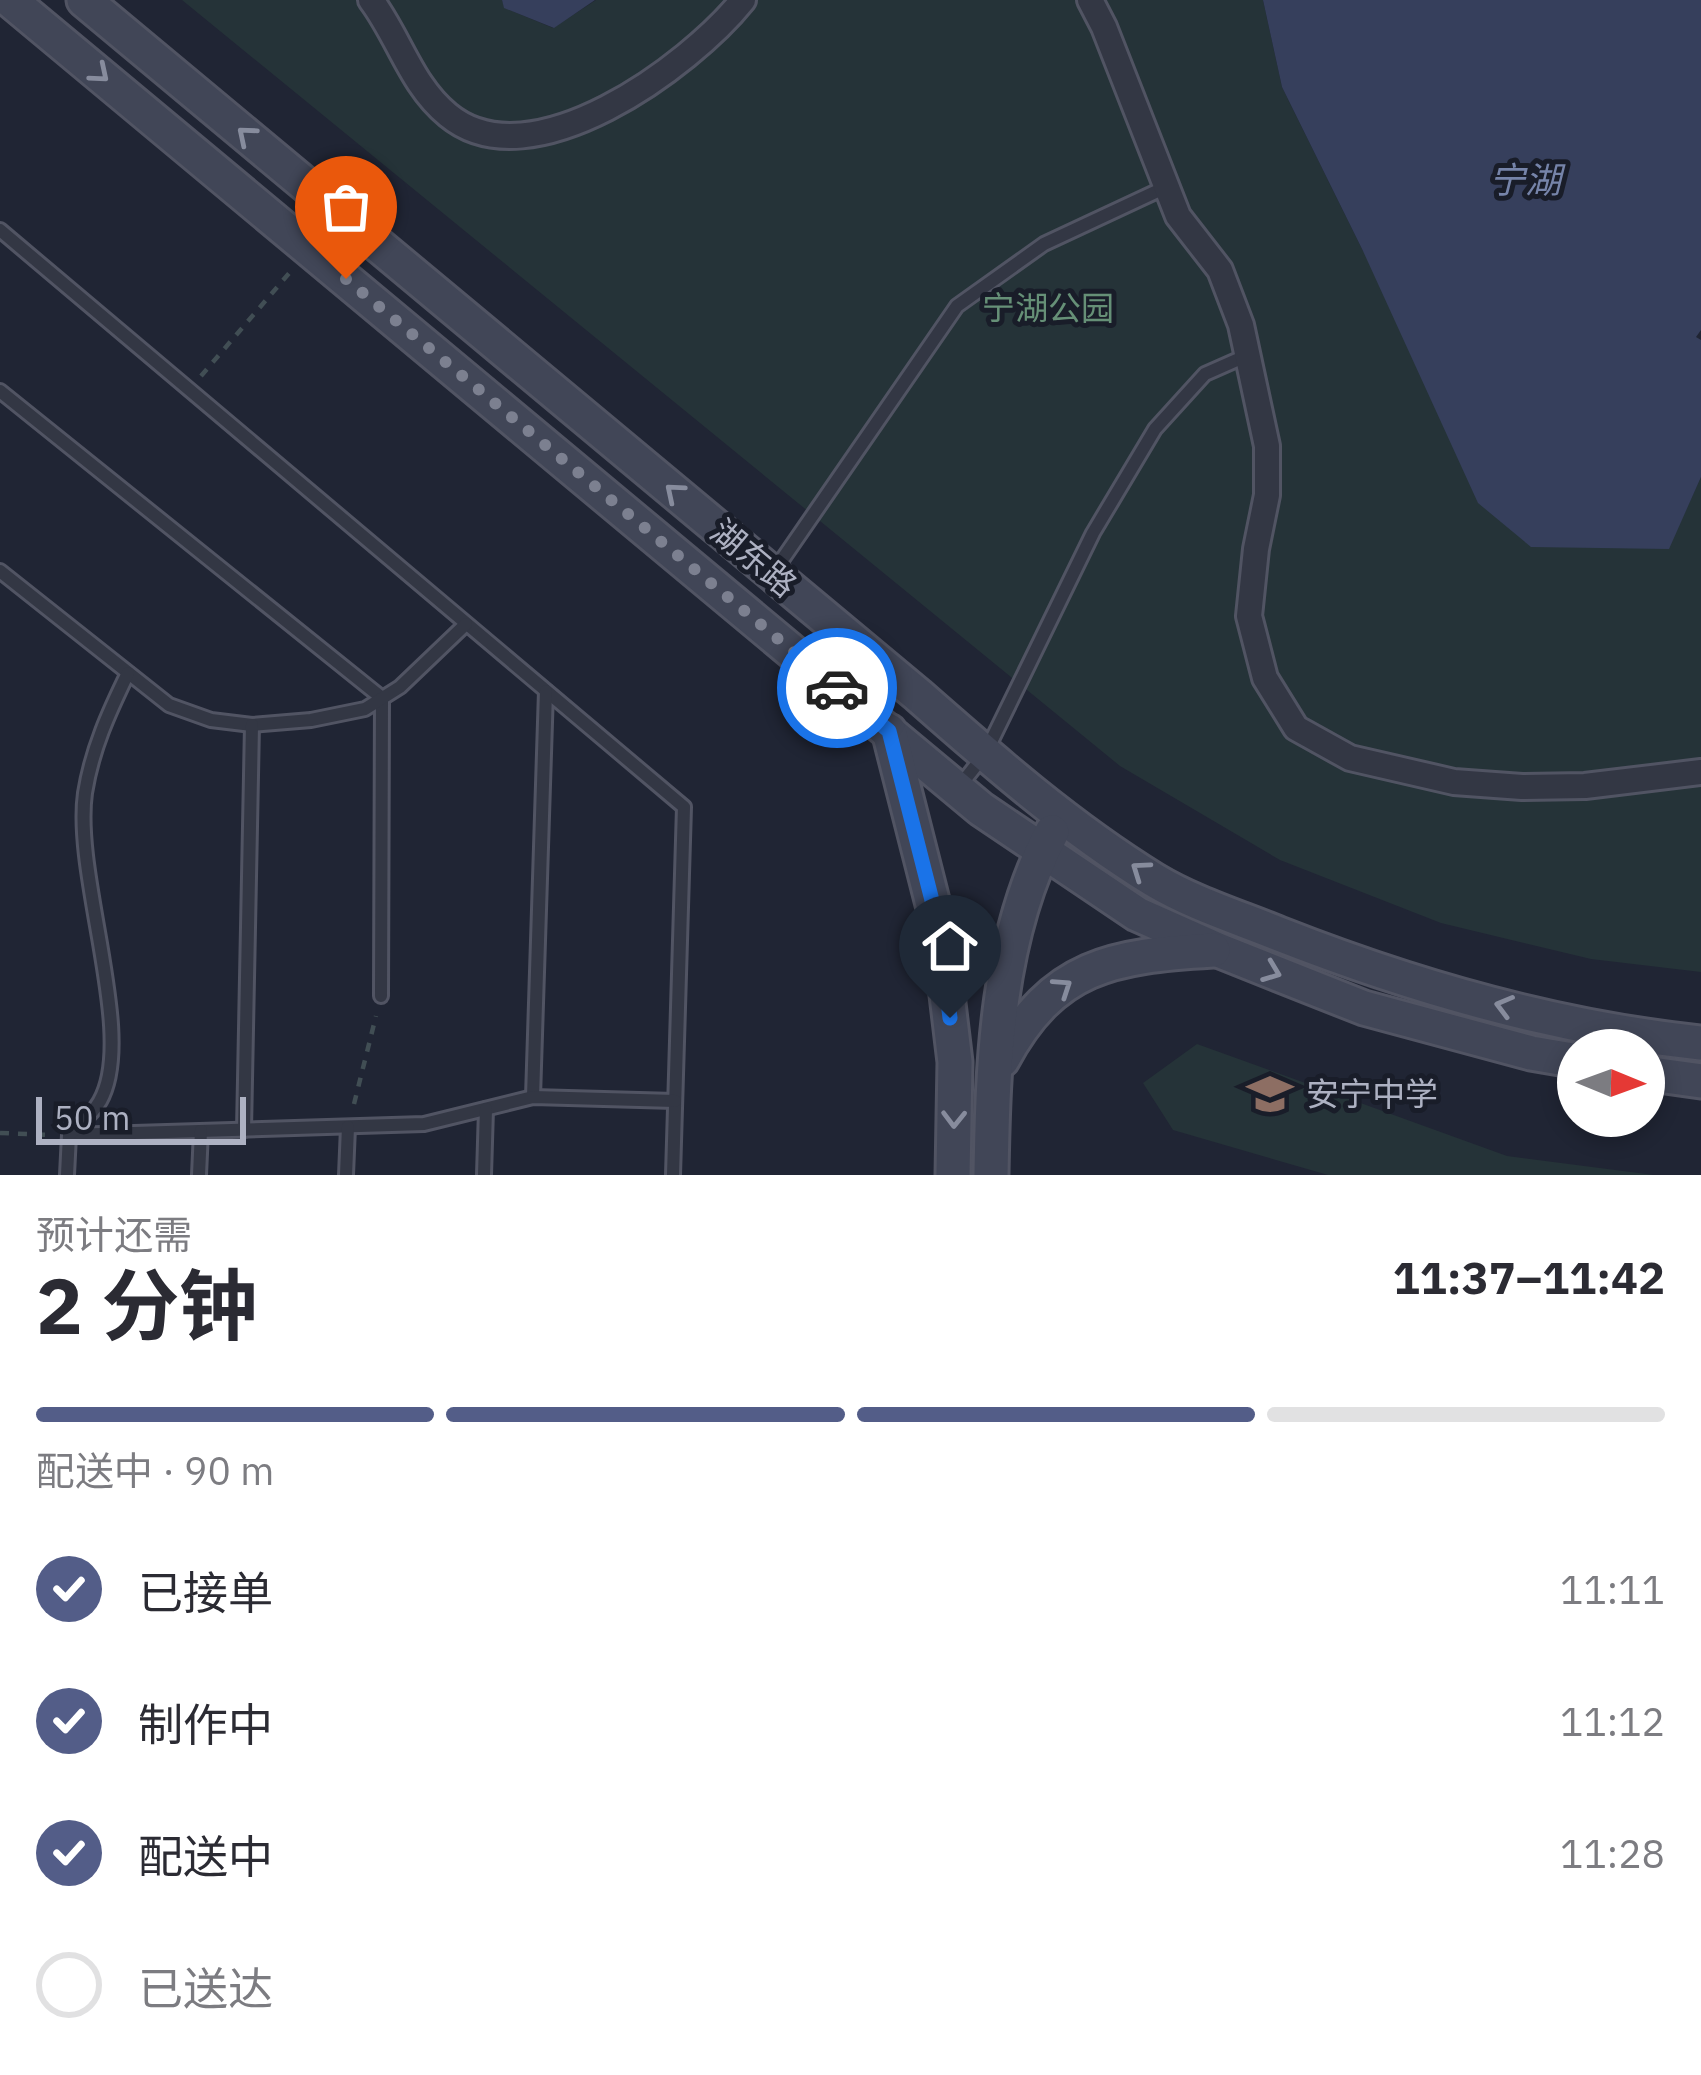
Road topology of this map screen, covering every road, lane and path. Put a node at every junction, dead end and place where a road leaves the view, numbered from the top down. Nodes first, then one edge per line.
1 (10, 0) edge
2 (84, 0) edge
3 (371, 0) edge
4 (743, 0) edge
5 (1090, 0) edge
6 (1166, 187) junction
7 (0, 230) edge
8 (310, 249) junction
9 (1248, 355) junction
10 (189, 390) junction
11 (2, 395) edge
12 (0, 571) edge
13 (772, 574) junction
14 (466, 624) junction
15 (128, 673) junction
16 (546, 691) junction
17 (382, 698) junction
18 (252, 725) junction
19 (889, 731) junction
20 (986, 754) junction
21 (1701, 772) edge
22 (958, 788) junction
23 (1061, 814) junction
24 (1042, 850) junction
25 (1217, 950) junction
26 (380, 996) joint
27 (1701, 1043) edge
28 (1557, 1057) edge
29 (1665, 1076) edge
30 (992, 1077) junction
31 (1701, 1082) edge
32 (533, 1097) junction
33 (675, 1101) junction
34 (486, 1109) junction
35 (348, 1127) junction
36 (244, 1130) junction
37 (200, 1131) junction
38 (0, 1133) edge
39 (69, 1135) junction
40 (68, 1175) edge
41 (199, 1175) edge
42 (346, 1175) edge
43 (484, 1175) edge
44 (673, 1175) edge
45 (953, 1175) edge
46 (991, 1175) edge

1 -> 8 main road, 湖东路
13 -> 2 main road, 湖东路
3 - 4 street
5 - 6 street
6 - 9 street
6 - 13 lane
7 - 10 lane
8 - 10 path
8 - 19 main road, 湖东路
9 - 20 lane
9 - 21 street
10 - 14 lane
11 - 17 lane
12 - 15 lane
13 - 20 main road, 湖东路
14 - 16 lane
14 - 17 lane
15 - 18 lane
15 - 39 lane
16 - 32 lane
16 - 33 lane
17 - 18 lane
17 - 26 lane
18 - 36 lane
19 - 22 main road, 湖东路
19 -> 45 main road
20 - 22 lane
20 - 23 main road, 湖东路
22 - 24 main road, 湖东路
23 - 24 main road
27 -> 23 main road, 湖东路
24 - 25 main road, 湖东路
24 - 30 main road
25 -> 28 main road, 湖东路
30 -> 25 main road
26 - 35 path
29 - 31 main road
30 - 46 main road
32 - 33 lane
32 - 34 lane
33 - 44 lane
34 - 35 lane
34 - 43 lane
35 - 36 lane
35 - 42 lane
36 - 37 lane
37 - 39 lane
37 - 41 lane
38 - 39 path
39 - 40 lane

